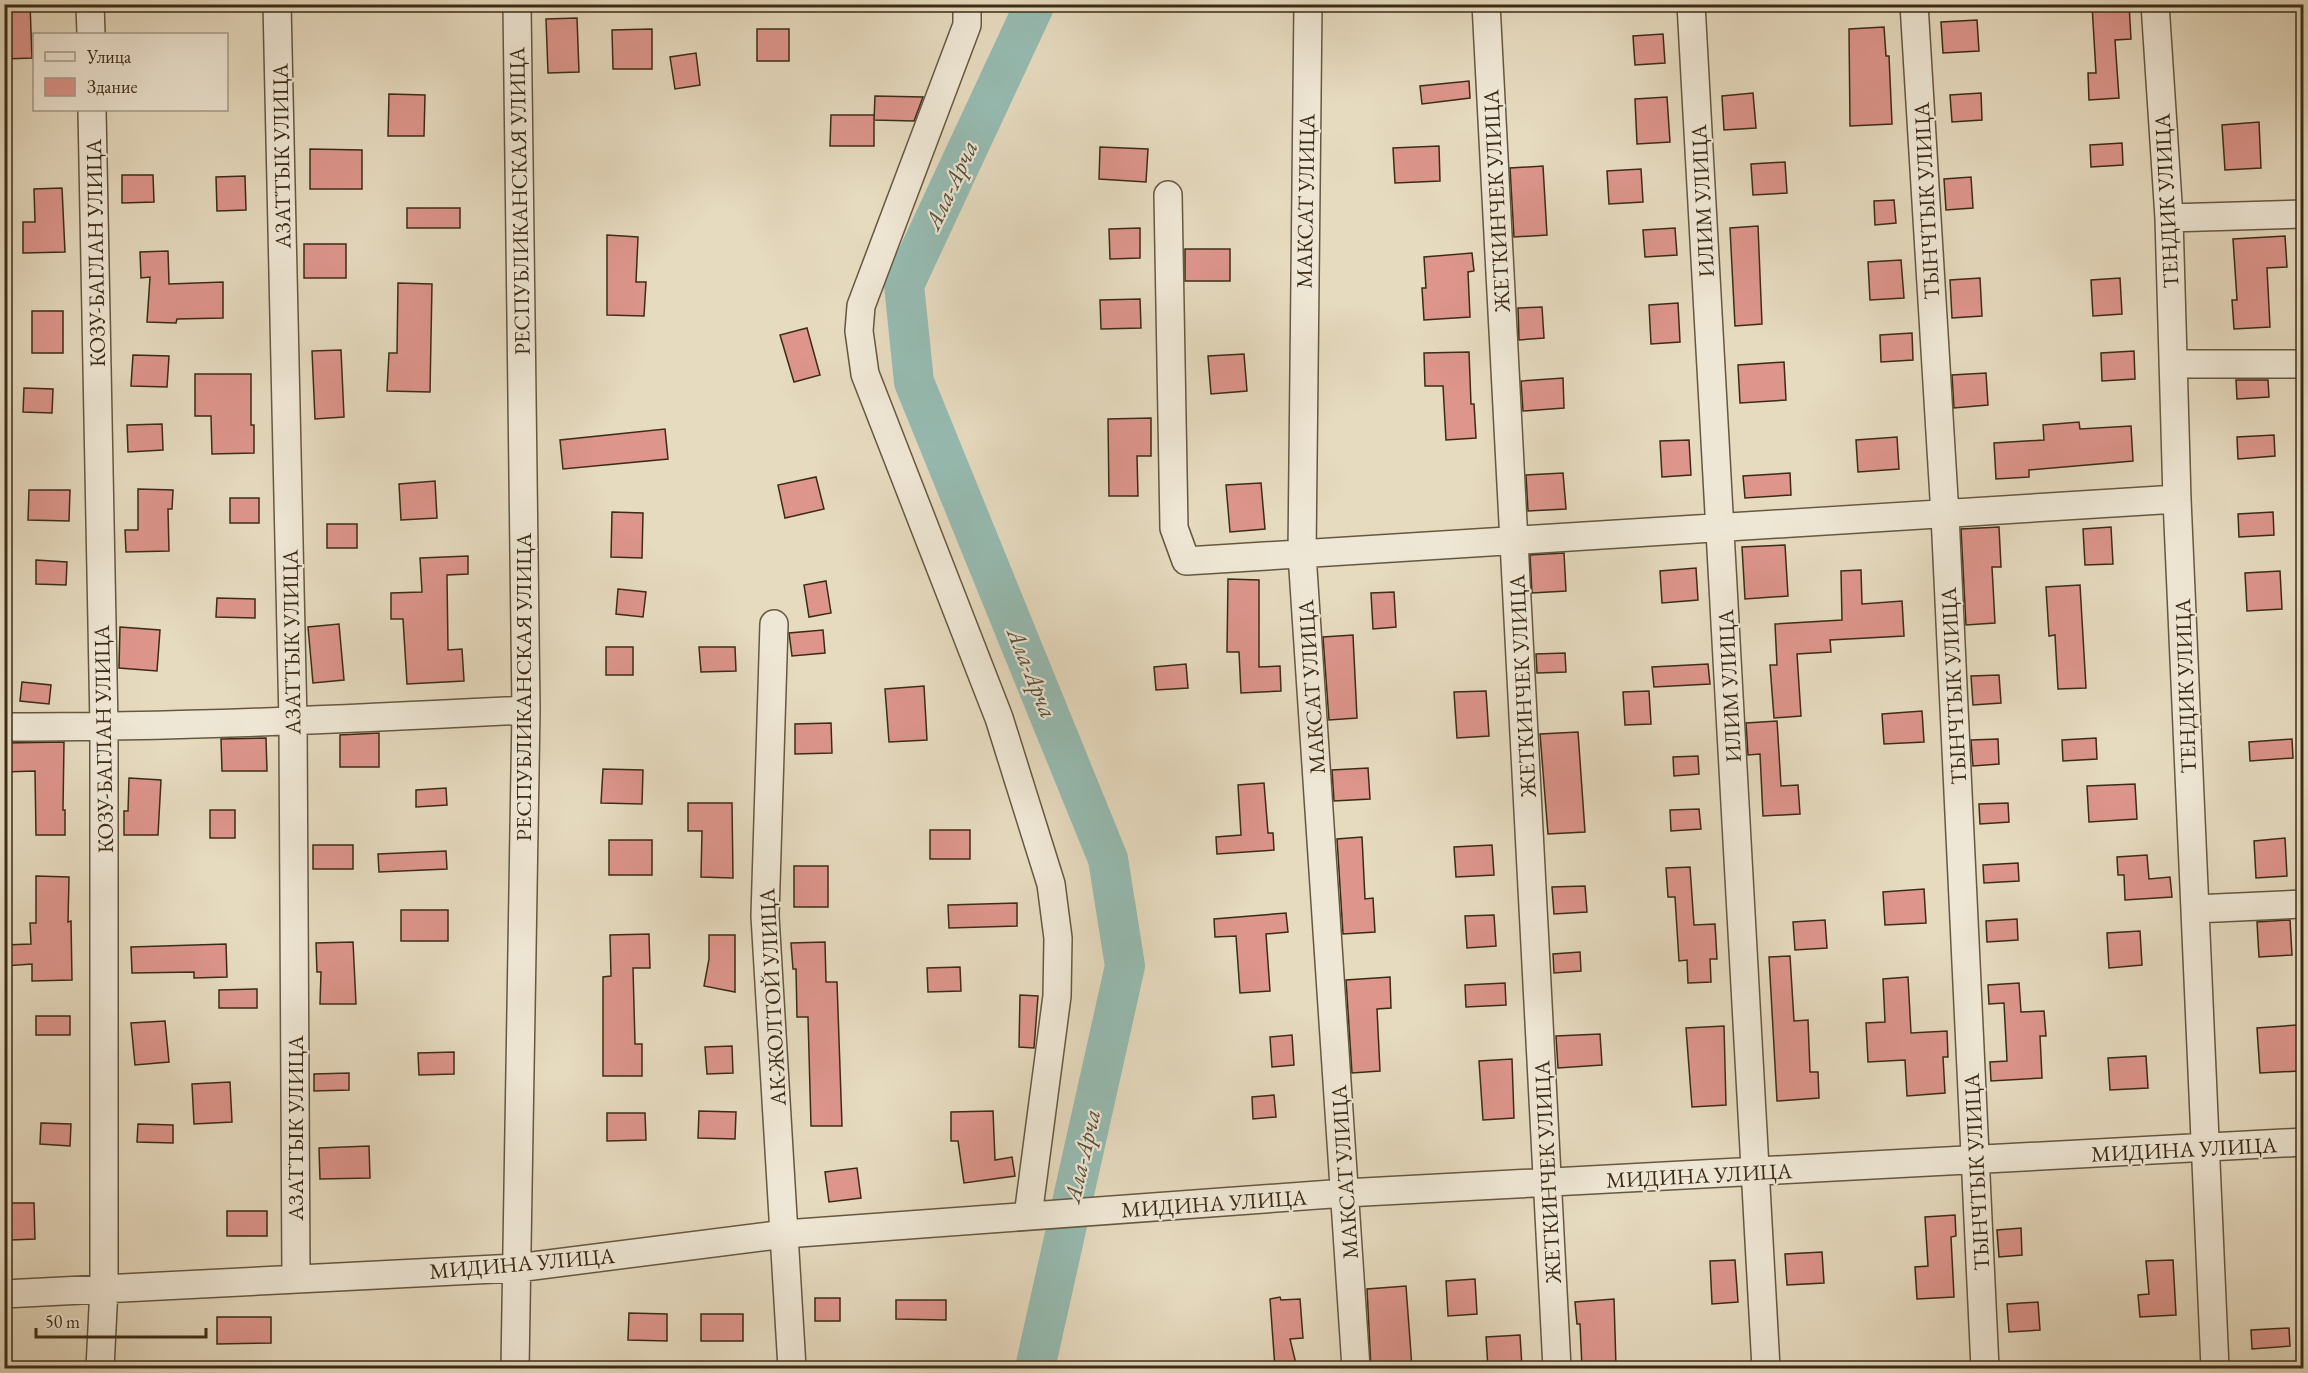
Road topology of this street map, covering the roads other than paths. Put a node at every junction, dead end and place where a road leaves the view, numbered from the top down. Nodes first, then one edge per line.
1 (90, 4) edge
2 (277, 4) edge
3 (517, 4) edge
4 (968, 4) edge
5 (1308, 4) edge
6 (1486, 4) edge
7 (1691, 4) edge
8 (1914, 4) edge
9 (2155, 4) edge
10 (91, 33) edge
11 (92, 111) edge
12 (1168, 195) dead end
13 (2304, 214) edge
14 (2169, 218) junction
15 (2173, 364) junction
16 (2304, 364) edge
17 (2177, 499) junction
18 (1945, 515) junction
19 (1720, 529) junction
20 (1514, 541) junction
21 (1302, 554) junction
22 (774, 624) dead end
23 (526, 710) junction
24 (293, 722) junction
25 (4, 727) edge
26 (104, 727) junction
27 (2304, 904) edge
28 (2194, 909) junction
29 (2304, 1142) edge
30 (2205, 1148) junction
31 (1976, 1160) junction
32 (1757, 1172) junction
33 (1549, 1182) junction
34 (1345, 1193) junction
35 (1033, 1216) junction
36 (785, 1234) junction
37 (517, 1268) junction
38 (296, 1279) junction
39 (104, 1288) junction
40 (4, 1294) edge
41 (100, 1368) edge
42 (515, 1368) edge
43 (792, 1368) edge
44 (1356, 1368) edge
45 (1557, 1368) edge
46 (1766, 1368) edge
47 (1985, 1368) edge
48 (2215, 1368) edge

1 - 10 street
2 - 24 street, АЗАТТЫК УЛИЦА
3 - 23 street, РЕСПУБЛИКАНСКАЯ УЛИЦА
4 - 35 street
5 - 21 street, МАКСАТ УЛИЦА
6 - 20 street, ЖЕТКИНЧЕК УЛИЦА
7 - 19 street, ИЛИМ УЛИЦА
8 - 18 street, ТЫНЧТЫК УЛИЦА
9 - 14 street, ТЕНДИК УЛИЦА
11 - 26 street, КОЗУ-БАГЛАН УЛИЦА
12 - 21 street
13 - 14 street
14 - 15 street, ТЕНДИК УЛИЦА
15 - 16 street
15 - 17 street, ТЕНДИК УЛИЦА
17 - 18 street
17 - 28 street, ТЕНДИК УЛИЦА
18 - 19 street
18 - 31 street, ТЫНЧТЫК УЛИЦА
19 - 20 street
19 - 32 street, ИЛИМ УЛИЦА
20 - 21 street
20 - 33 street, ЖЕТКИНЧЕК УЛИЦА
21 - 34 street, МАКСАТ УЛИЦА
22 - 36 street, АК-ЖОЛТОЙ УЛИЦА
23 - 24 street
23 - 37 street, РЕСПУБЛИКАНСКАЯ УЛИЦА
24 - 26 street
24 - 38 street, АЗАТТЫК УЛИЦА
25 - 26 street
26 - 39 street, КОЗУ-БАГЛАН УЛИЦА
27 - 28 street
28 - 30 street, ТЕНДИК УЛИЦА
29 - 30 street, МИДИНА УЛИЦА
30 - 31 street, МИДИНА УЛИЦА
30 - 48 street, ТЕНДИК УЛИЦА
31 - 32 street, МИДИНА УЛИЦА
31 - 47 street, ТЫНЧТЫК УЛИЦА
32 - 33 street, МИДИНА УЛИЦА
32 - 46 street, ИЛИМ УЛИЦА
33 - 34 street, МИДИНА УЛИЦА
33 - 45 street, ЖЕТКИНЧЕК УЛИЦА
34 - 35 street, МИДИНА УЛИЦА
34 - 44 street, МАКСАТ УЛИЦА
35 - 36 street, МИДИНА УЛИЦА
36 - 37 street, МИДИНА УЛИЦА
36 - 43 street, АК-ЖОЛТОЙ УЛИЦА
37 - 38 street, МИДИНА УЛИЦА
37 - 42 street, РЕСПУБЛИКАНСКАЯ УЛИЦА
38 - 39 street, МИДИНА УЛИЦА
39 - 40 street, МИДИНА УЛИЦА
39 - 41 street, КОЗУ-БАГЛАН УЛИЦА

